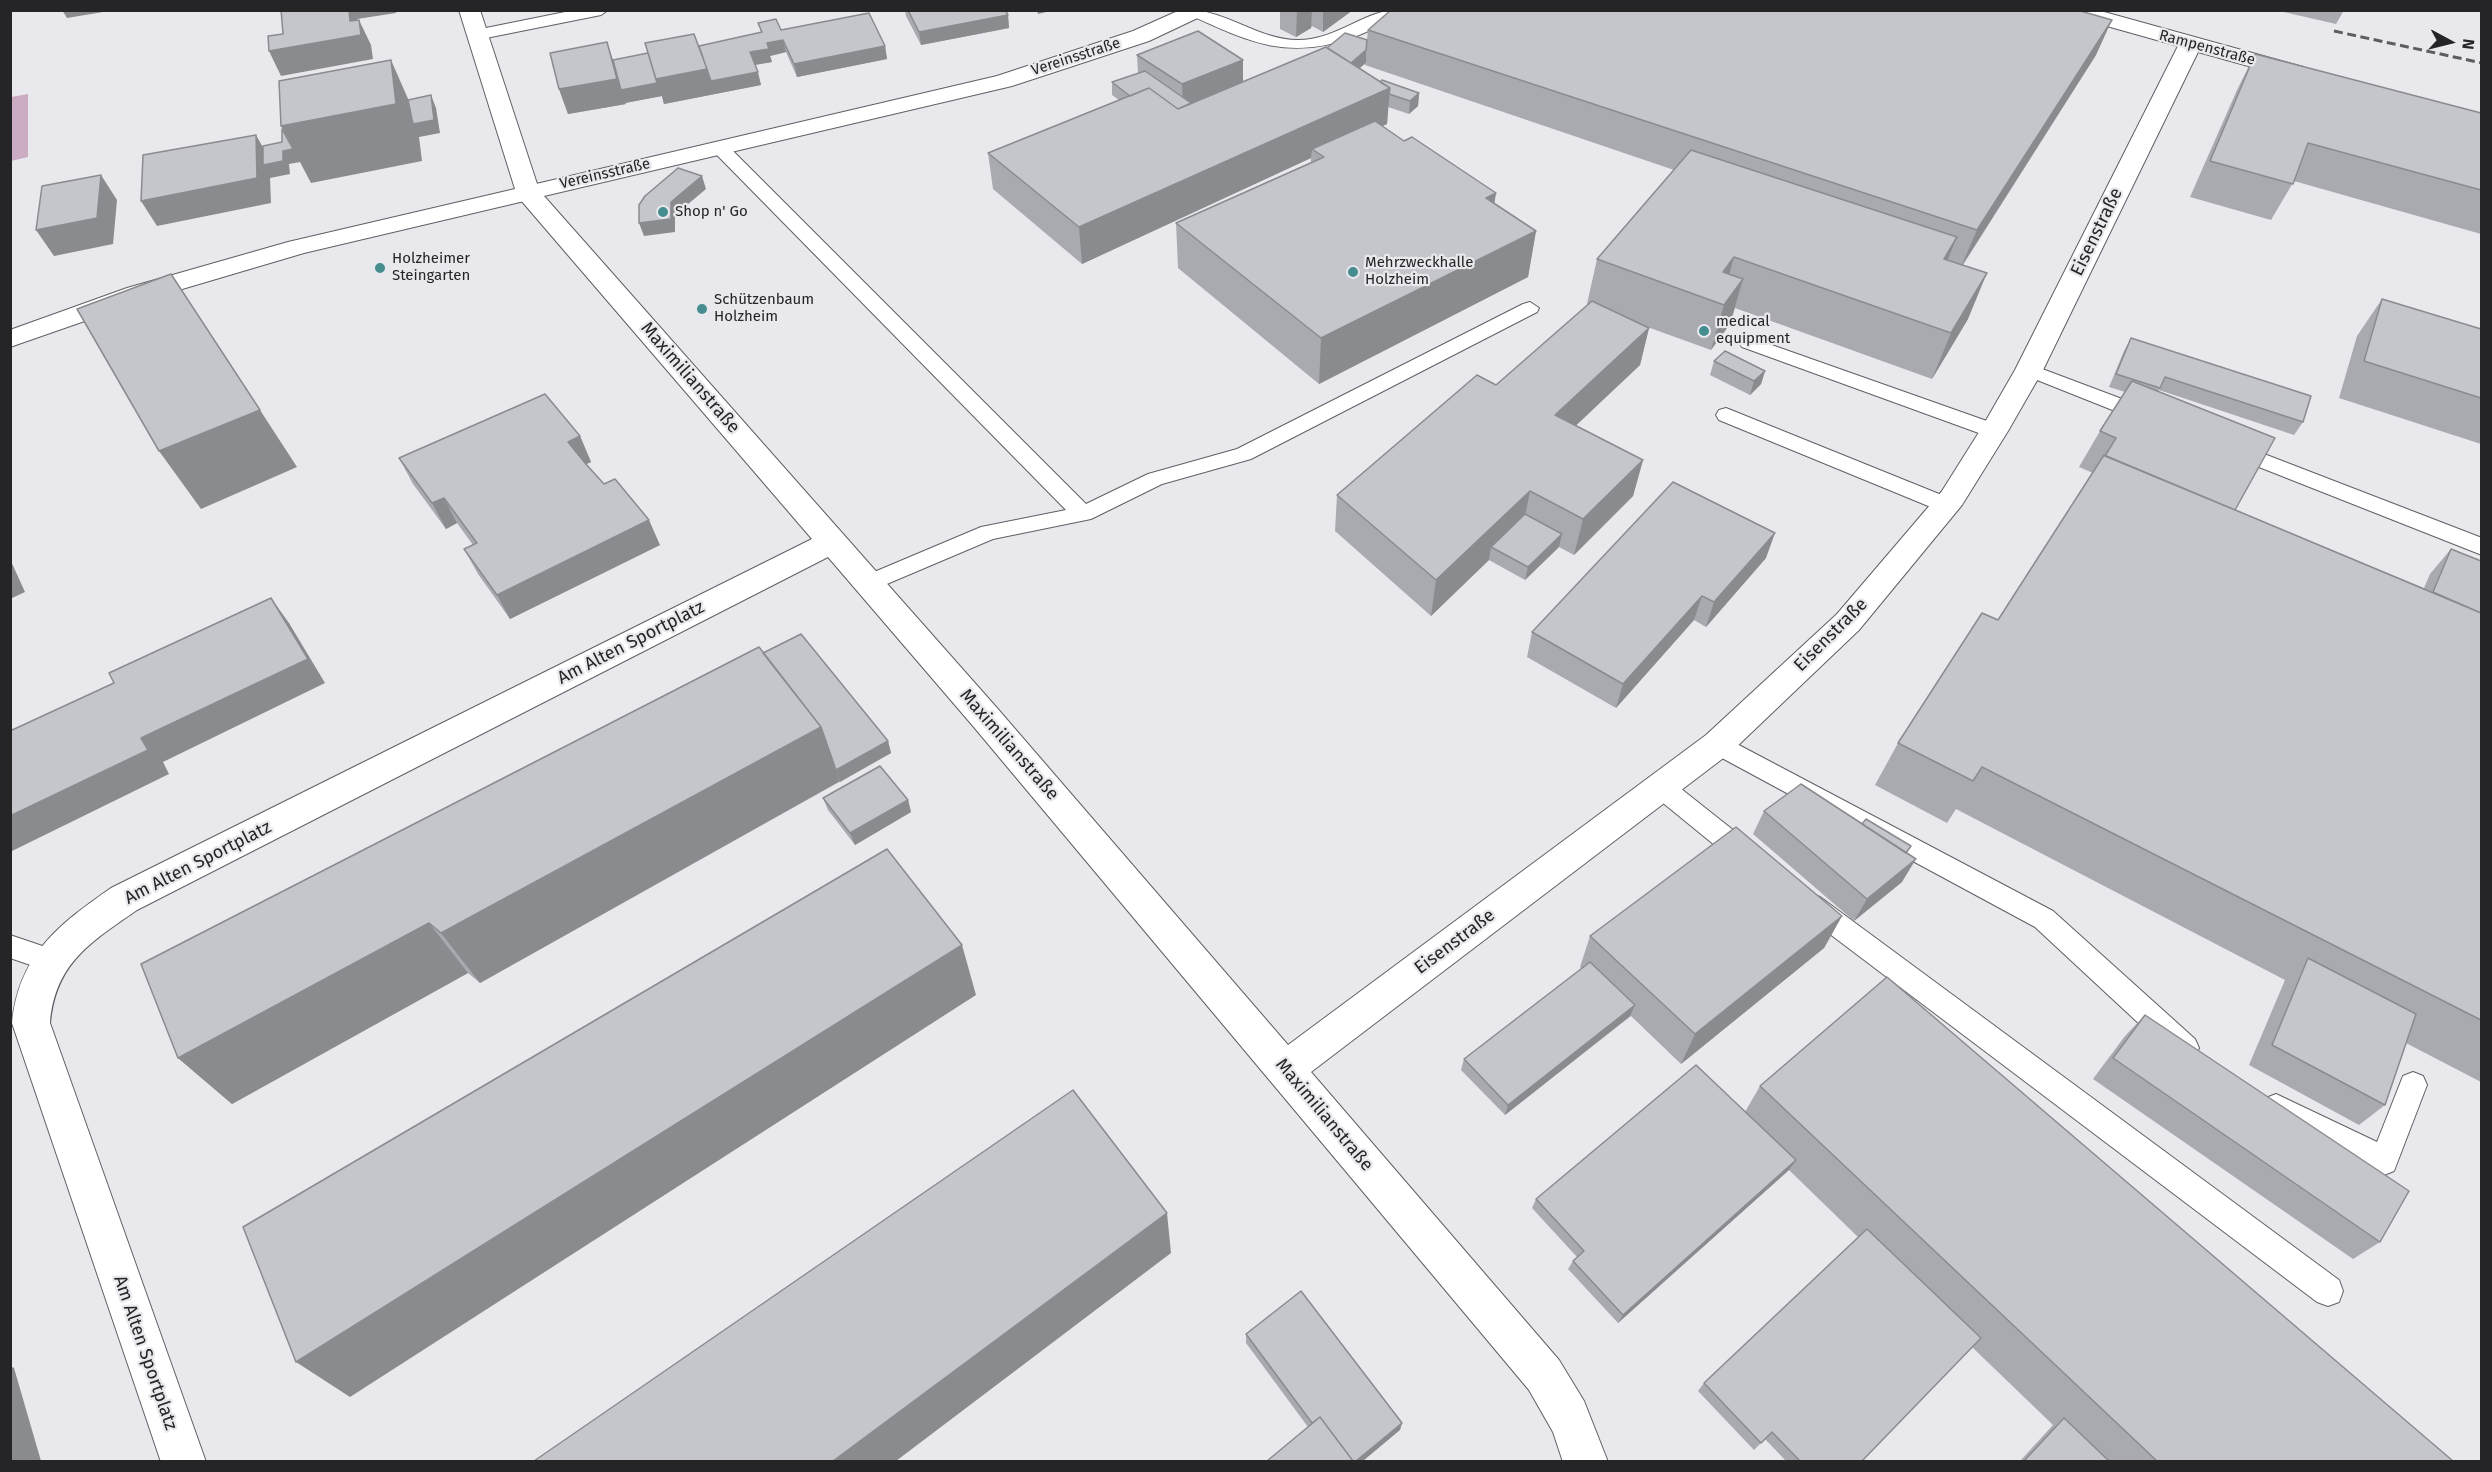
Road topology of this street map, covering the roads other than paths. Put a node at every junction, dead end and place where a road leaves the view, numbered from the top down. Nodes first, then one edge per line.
1 (469, 10) edge
2 (601, 10) edge
3 (1390, 10) edge
4 (2071, 10) edge
5 (1197, 11) edge
6 (476, 35) junction
7 (2192, 43) junction
8 (2314, 77) edge
9 (720, 148) junction
10 (528, 193) junction
11 (1530, 308) dead end
12 (10, 339) edge
13 (1749, 343) dead end
14 (2029, 370) junction
15 (1726, 416) dead end
16 (2163, 422) edge
17 (1994, 431) junction
18 (2218, 443) edge
19 (1946, 505) junction
20 (1083, 514) junction
21 (831, 543) junction
22 (2481, 547) edge
23 (868, 584) junction
24 (1718, 744) junction
25 (1660, 788) junction
26 (10, 946) edge
27 (51, 960) junction
28 (2201, 1063) edge
29 (1286, 1069) junction
30 (2413, 1085) dead end
31 (2249, 1094) edge
32 (2328, 1291) dead end
33 (184, 1461) edge
34 (1586, 1461) edge

1 - 6 street, Maximilianstraße
2 - 6 lane
3 - 5 lane
4 - 7 street, Rampenstraße
5 - 9 street, Vereinsstraße
6 - 10 street, Maximilianstraße
7 - 8 street, Rampenstraße
7 - 14 street, Eisenstraße
9 - 10 street, Vereinsstraße
9 - 20 lane
10 - 12 street, Vereinsstraße
10 - 21 street, Maximilianstraße
11 - 20 lane
13 - 17 lane
14 - 16 lane
14 - 17 street, Eisenstraße
15 - 19 lane
17 - 19 street, Eisenstraße
18 - 22 lane
19 - 24 street, Eisenstraße
20 - 23 lane
21 - 23 street, Maximilianstraße
21 - 27 street, Am Alten Sportplatz
23 - 29 street, Maximilianstraße
24 - 25 street, Eisenstraße
24 - 28 lane
25 - 29 street, Eisenstraße
25 - 32 lane
26 - 27 lane
27 - 33 street, Am Alten Sportplatz
29 - 34 street, Maximilianstraße
30 - 31 lane

